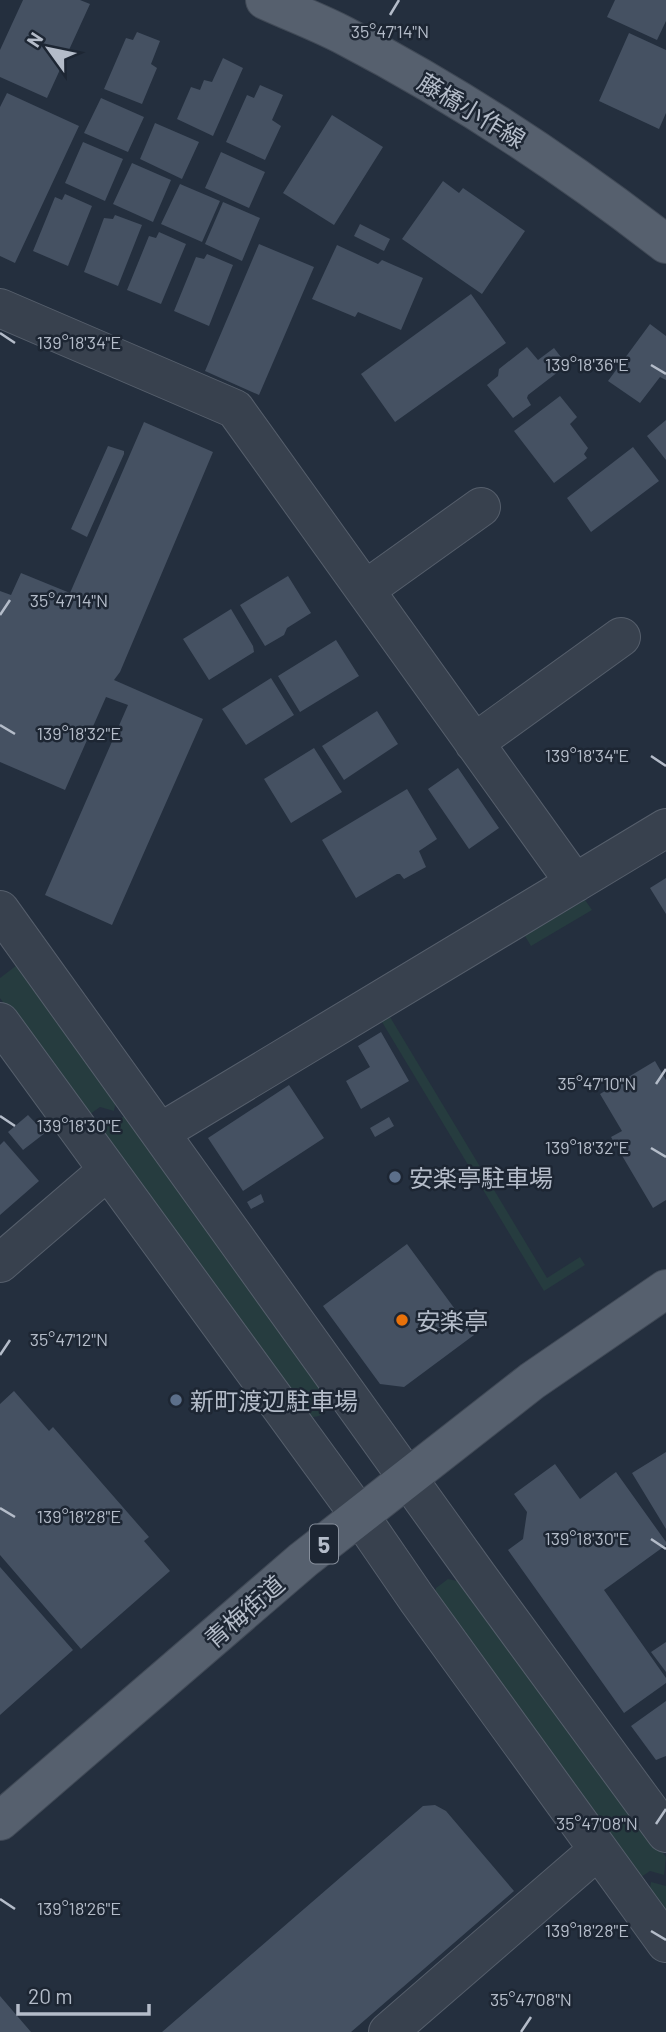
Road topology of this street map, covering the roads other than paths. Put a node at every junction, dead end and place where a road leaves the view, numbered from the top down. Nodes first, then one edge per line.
1 (265, 0) edge
2 (666, 244) edge
3 (0, 308) edge
4 (481, 507) dead end
5 (365, 590) junction
6 (621, 637) dead end
7 (474, 743) junction
8 (666, 828) edge
9 (575, 883) junction
10 (0, 910) edge
11 (0, 1021) edge
12 (161, 1132) junction
13 (107, 1171) junction
14 (0, 1263) edge
15 (666, 1289) edge
16 (408, 1478) junction
17 (360, 1516) junction
18 (661, 1816) edge
19 (0, 1821) edge
20 (598, 1850) junction
21 (666, 1943) edge
22 (388, 2032) edge

1 - 2 main road, 藤橋小作線
3 - 5 street
4 - 5 street
5 - 7 street
6 - 7 street
7 - 9 street
8 - 9 street
9 - 12 street
10 - 12 street
11 - 13 street
12 - 16 street
13 - 14 street
13 - 17 street
15 - 16 main road, 青梅街道 / 5
16 - 17 main road, 青梅街道 / 5
16 - 18 street
17 - 19 main road, 青梅街道 / 5
17 - 20 street
20 - 21 street
20 - 22 street

